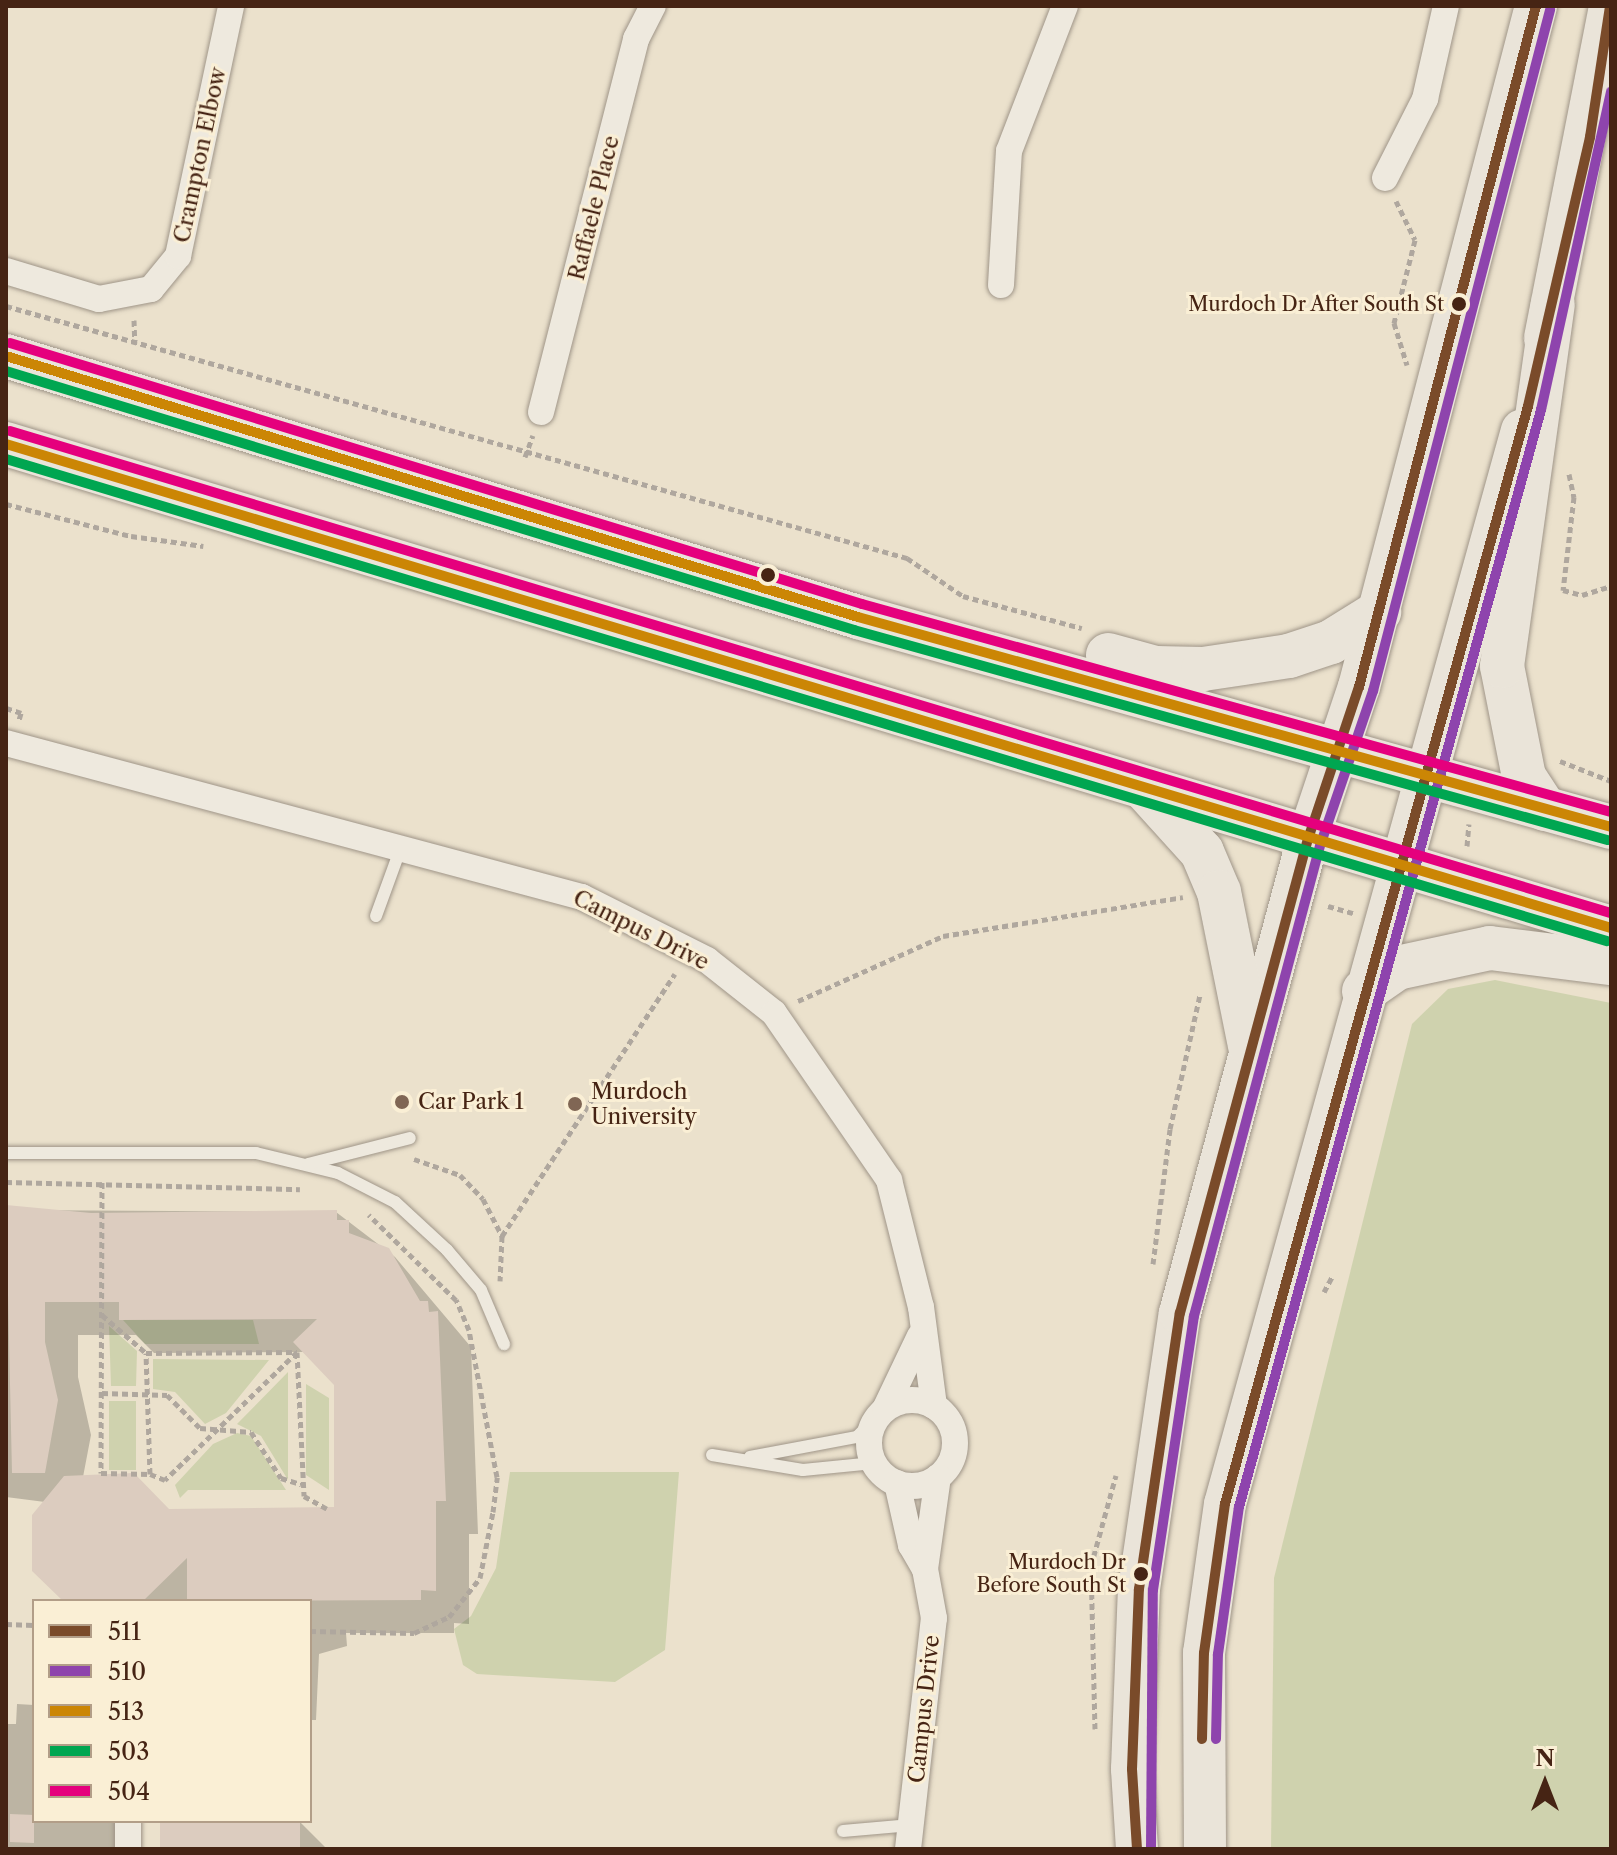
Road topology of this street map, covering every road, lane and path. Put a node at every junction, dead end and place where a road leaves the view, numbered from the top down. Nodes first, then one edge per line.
1 (231, 6) edge
2 (653, 6) edge
3 (1065, 6) edge
4 (1446, 6) edge
5 (1536, 6) edge
6 (1610, 6) edge
7 (1385, 178) joint
8 (6, 271) edge
9 (1001, 285) dead end
10 (1553, 305) junction
11 (6, 306) edge
12 (6, 356) edge
13 (1418, 372) dead end
14 (541, 412) dead end
15 (6, 444) edge
16 (1567, 468) dead end
17 (6, 504) edge
18 (214, 548) dead end
19 (1611, 586) edge
20 (1379, 612) junction
21 (858, 617) junction
22 (1099, 632) dead end
23 (6, 743) edge
24 (1340, 748) junction
25 (1553, 756) dead end
26 (1422, 773) junction
27 (1611, 781) edge
28 (1145, 788) junction
29 (1474, 788) junction
30 (1545, 809) junction
31 (1611, 827) edge
32 (1308, 839) junction
33 (400, 850) junction
34 (1400, 868) junction
35 (1462, 887) junction
36 (1195, 896) dead end
37 (376, 916) dead end
38 (1611, 928) edge
39 (1611, 963) edge
40 (690, 977) dead end
41 (1364, 991) junction
42 (774, 1013) junction
43 (1250, 1046) junction
44 (410, 1138) dead end
45 (6, 1153) edge
46 (407, 1158) dead end
47 (308, 1164) junction
48 (350, 1179) junction
49 (6, 1182) edge
50 (102, 1182) junction
51 (305, 1189) dead end
52 (502, 1236) junction
53 (490, 1310) junction
54 (102, 1314) junction
55 (469, 1330) junction
56 (920, 1336) junction
57 (504, 1344) dead end
58 (297, 1352) junction
59 (146, 1353) junction
60 (102, 1393) junction
61 (148, 1394) junction
62 (934, 1406) junction
63 (881, 1413) junction
64 (219, 1429) junction
65 (712, 1455) dead end
66 (743, 1458) junction
67 (874, 1463) junction
68 (150, 1474) junction
69 (938, 1477) junction
70 (897, 1483) junction
71 (301, 1484) junction
72 (327, 1509) dead end
73 (925, 1569) junction
74 (6, 1624) edge
75 (32, 1625) edge
76 (312, 1631) edge
77 (128, 1823) edge
78 (843, 1831) dead end
79 (909, 1837) edge
80 (128, 1849) edge
81 (1137, 1849) edge
82 (1205, 1849) edge

1 - 8 street, Crampton Elbow
2 - 14 street, Raffaele Place
3 - 9 street
4 - 7 street
5 - 20 main road
6 - 10 main road
7 - 13 path
10 - 26 main road
10 - 30 highway
11 - 22 path
12 - 21 highway
15 - 28 highway
16 - 19 path
17 - 18 path
20 - 21 highway
20 - 24 main road
21 - 24 highway
23 - 33 street, Campus Drive
24 - 26 highway
24 - 32 main road
25 - 27 path
26 - 29 highway
26 - 34 main road
28 - 32 highway
28 - 43 highway
29 - 30 highway
29 - 35 path
30 - 31 highway
32 - 34 highway
32 - 43 main road
33 - 37 lane
33 - 42 street, Campus Drive
34 - 35 highway
34 - 41 main road
35 - 38 highway
36 - 42 path
39 - 41 highway
40 - 52 path
41 - 82 main road
42 - 56 street, Campus Drive
43 - 81 main road
44 - 47 lane
45 - 47 lane
46 - 52 path
47 - 48 lane
48 - 53 lane
48 - 55 path
49 - 50 path
50 - 51 path
50 - 54 path
52 - 53 path
53 - 55 path
53 - 57 lane
54 - 59 path
54 - 60 path
55 - 76 path
56 - 62 street, Campus Drive
56 - 63 street, Campus Drive
58 - 59 path
58 - 64 path
58 - 71 path
59 - 61 path
60 - 61 path
60 - 68 path
61 - 64 path
61 - 68 path
62 - 63 street
62 - 69 street
63 - 66 lane
63 - 67 street
64 - 68 path
64 - 71 path
65 - 66 lane
66 - 67 lane
67 - 70 street
69 - 70 street
69 - 73 street, Campus Drive
70 - 73 street, Campus Drive
71 - 72 path
73 - 79 street, Campus Drive
74 - 75 path
77 - 80 street
78 - 79 lane

